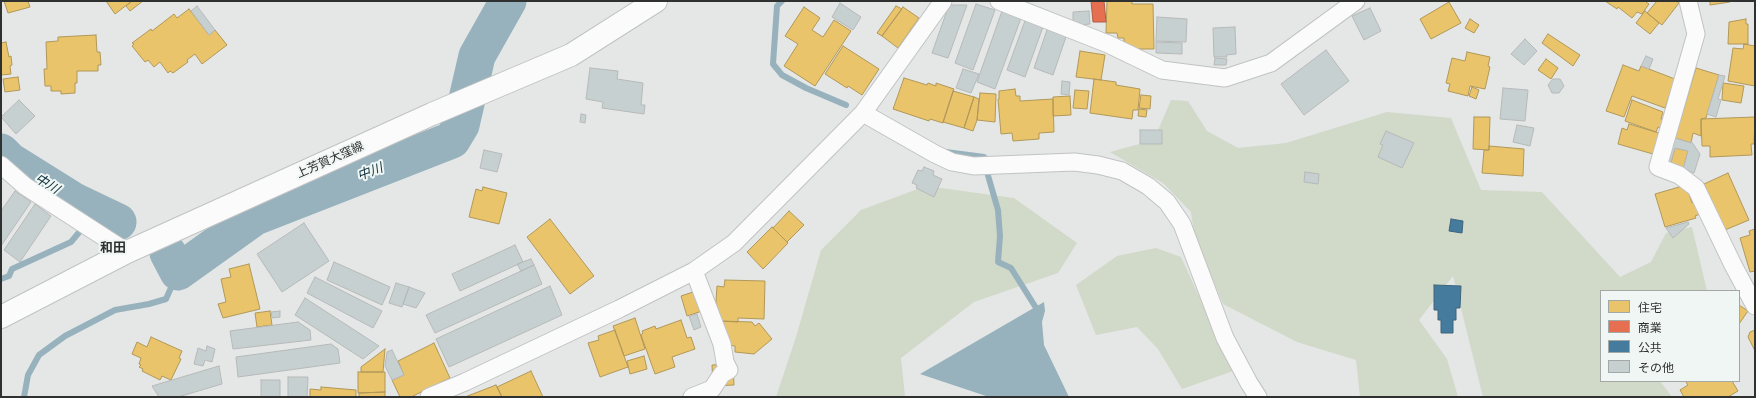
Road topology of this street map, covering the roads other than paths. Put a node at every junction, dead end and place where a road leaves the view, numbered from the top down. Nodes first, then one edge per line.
1 (656, 1) edge
2 (943, 1) edge
3 (999, 1) edge
4 (1356, 1) edge
5 (1688, 1) edge
6 (863, 113) junction
7 (1, 165) edge
8 (127, 252) junction
9 (694, 271) junction
10 (1755, 306) edge
11 (1, 317) edge
12 (429, 397) edge
13 (692, 397) edge
14 (1258, 397) edge

1 - 8 main road, 上芳賀大窪線
2 - 6 street
3 - 4 street
5 - 10 street
6 - 9 street
6 - 14 street
7 - 8 street
8 - 11 main road, 上芳賀大窪線
9 - 12 street
9 - 13 street

